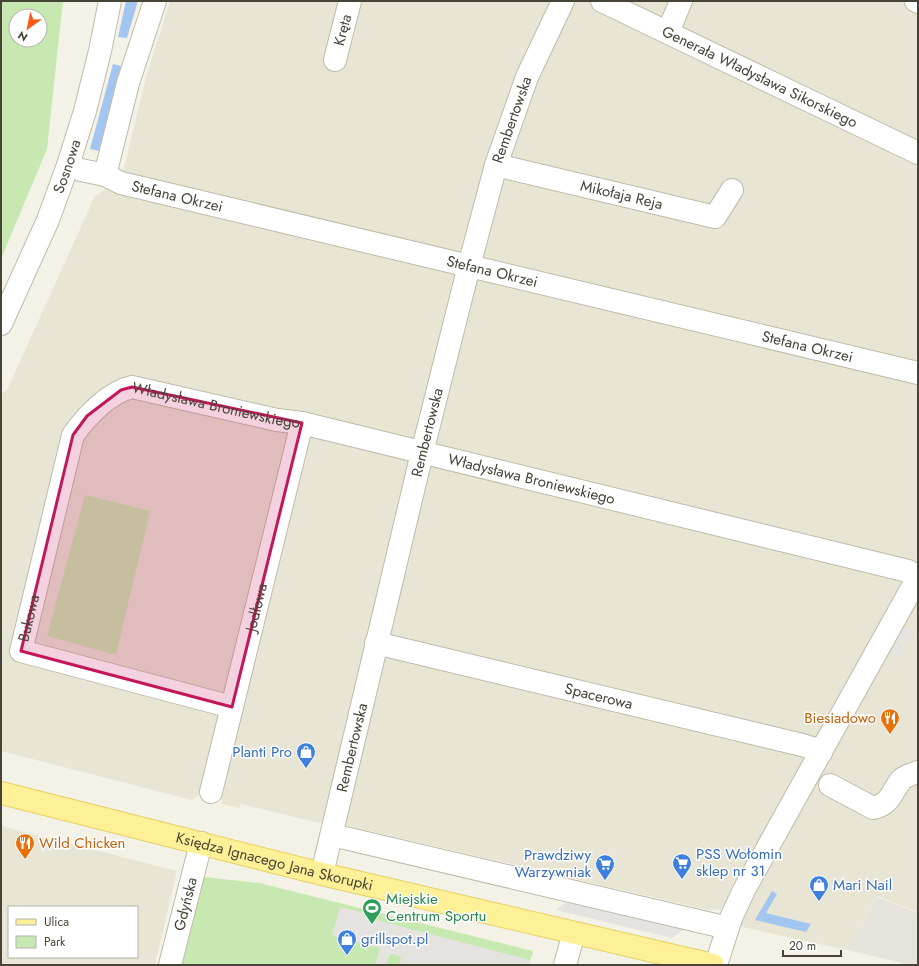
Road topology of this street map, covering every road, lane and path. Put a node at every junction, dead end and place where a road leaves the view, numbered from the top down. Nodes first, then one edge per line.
1 (110, 1) edge
2 (155, 1) edge
3 (350, 1) edge
4 (563, 1) edge
5 (602, 1) edge
6 (681, 1) edge
7 (668, 32) junction
8 (335, 60) dead end
9 (918, 153) edge
10 (68, 165) junction
11 (496, 166) junction
12 (105, 175) junction
13 (732, 190) dead end
14 (469, 266) junction
15 (1, 324) edge
16 (918, 373) edge
17 (82, 422) joint
18 (302, 423) junction
19 (422, 453) junction
20 (918, 577) edge
21 (376, 643) junction
22 (232, 706) junction
23 (821, 753) junction
24 (918, 772) edge
25 (830, 785) dead end
26 (211, 792) dead end
27 (1, 793) edge
28 (332, 835) junction
29 (201, 843) junction
30 (322, 874) junction
31 (728, 928) junction
32 (574, 933) junction
33 (170, 965) edge
34 (565, 965) edge
35 (715, 965) edge

1 - 10 street, Sosnowa
2 - 12 street
3 - 8 street, Kręta
4 - 11 street, Rembertowska
5 - 7 street, Generała Władysława Sikorskiego
6 - 7 street
7 - 9 street, Generała Władysława Sikorskiego
10 - 12 street, Stefana Okrzei
10 - 15 street, Sosnowa
11 - 13 street, Mikołaja Reja
11 - 14 street, Rembertowska
12 - 14 street, Stefana Okrzei
14 - 16 street, Stefana Okrzei
14 - 19 street, Rembertowska
17 - 18 street, Władysława Broniewskiego
17 - 22 street, Bukowa
18 - 19 street, Władysława Broniewskiego
18 - 22 street, Jodłowa
19 - 20 street, Władysława Broniewskiego
19 - 21 street, Rembertowska
20 - 23 street
21 - 23 street, Spacerowa
21 - 28 street, Rembertowska
22 - 26 street, Jodłowa
23 - 31 street
24 - 25 street
27 - 29 main road, Księdza Ignacego Jana Skorupki
28 - 30 street, Rembertowska
28 - 31 street
29 - 30 main road, Księdza Ignacego Jana Skorupki
29 - 33 street, Gdyńska
30 - 32 main road, Księdza Ignacego Jana Skorupki
31 - 35 street
32 - 34 street
32 - 35 main road, Księdza Ignacego Jana Skorupki

